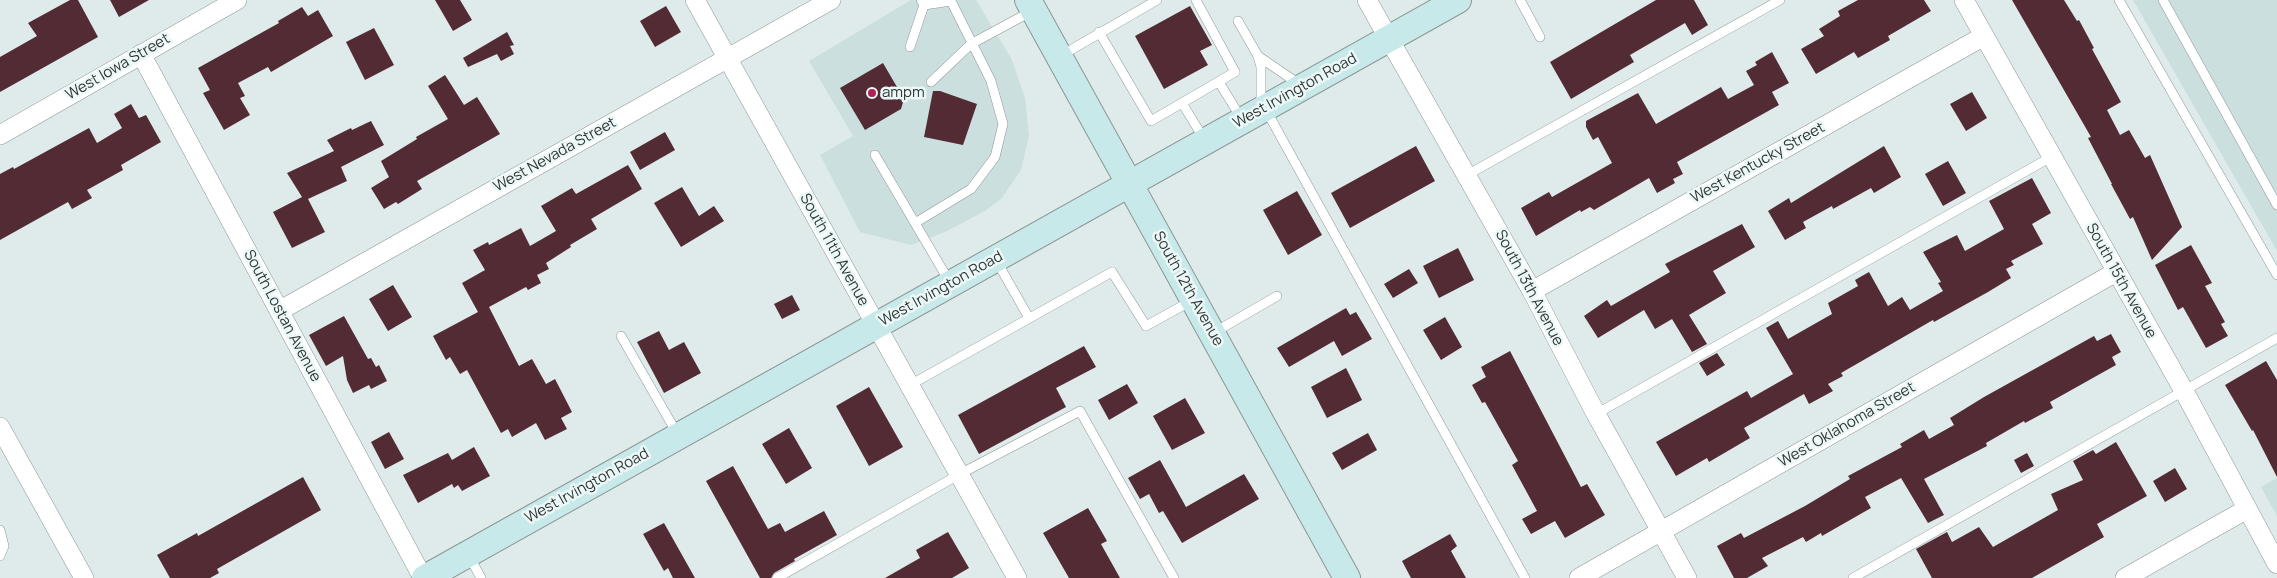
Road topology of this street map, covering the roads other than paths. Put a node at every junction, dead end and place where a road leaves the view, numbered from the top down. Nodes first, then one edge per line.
1 (237, 0) edge
2 (695, 0) edge
3 (831, 0) edge
4 (1157, 0) edge
5 (1196, 0) edge
6 (1367, 0) edge
7 (1520, 0) edge
8 (1780, 0) edge
9 (1964, 0) edge
10 (2119, 0) edge
11 (2163, 0) edge
12 (922, 3) edge
13 (1030, 5) edge
14 (1442, 6) edge
15 (1238, 21) dead end
16 (1099, 32) junction
17 (1984, 36) junction
18 (1540, 37) dead end
19 (1390, 38) junction
20 (973, 43) junction
21 (910, 46) dead end
22 (141, 54) junction
23 (1059, 56) junction
24 (1258, 56) junction
25 (727, 58) junction
26 (931, 82) dead end
27 (1219, 82) junction
28 (1303, 86) junction
29 (1182, 103) junction
30 (1256, 113) junction
31 (0, 135) edge
32 (1206, 141) junction
33 (875, 155) dead end
34 (2051, 156) junction
35 (1467, 175) junction
36 (1130, 184) junction
37 (2277, 204) edge
38 (915, 223) junction
39 (996, 259) junction
40 (2116, 272) junction
41 (2277, 276) edge
42 (951, 284) junction
43 (1532, 291) junction
44 (1278, 296) dead end
45 (1194, 299) junction
46 (279, 311) junction
47 (1029, 318) junction
48 (877, 325) junction
49 (1212, 333) junction
50 (621, 336) dead end
51 (2277, 338) edge
52 (910, 385) junction
53 (2184, 391) junction
54 (1596, 414) junction
55 (0, 427) edge
56 (678, 436) junction
57 (960, 474) junction
58 (2247, 509) junction
59 (0, 530) edge
60 (1660, 532) junction
61 (468, 554) junction
62 (0, 556) edge
63 (2277, 564) edge
64 (84, 578) edge
65 (424, 578) edge
66 (481, 578) edge
67 (777, 578) edge
68 (1018, 578) edge
69 (1174, 578) edge
70 (1347, 578) edge
71 (1525, 578) edge
72 (1579, 578) edge
73 (1687, 578) edge
74 (1853, 578) edge
75 (2125, 578) edge

1 - 22 street, West Iowa Street
2 - 25 street, South 11th Avenue
3 - 25 street, West Nevada Street
4 - 16 lane
5 - 27 lane
6 - 19 street, South 13th Avenue
7 - 18 lane
8 - 35 lane
9 - 17 street, South 15th Avenue
10 - 41 lane
11 - 37 lane
12 - 20 lane
12 - 21 lane
13 - 20 lane
13 - 23 main road, South 12th Avenue
14 - 19 main road, West Irvington Road
15 - 24 lane
16 - 23 lane
16 - 29 lane
17 - 34 street, South 15th Avenue
17 - 43 street, West Kentucky Street
19 - 28 main road, West Irvington Road
19 - 35 street, South 13th Avenue
20 - 26 lane
20 - 38 lane
22 - 31 street, West Iowa Street
22 - 46 street, South Lostan Avenue
23 - 36 main road, South 12th Avenue
24 - 28 lane
24 - 30 lane
25 - 46 street, West Nevada Street
25 - 48 street, South 11th Avenue
27 - 29 lane
27 - 30 lane
28 - 30 main road, West Irvington Road
29 - 32 lane
30 - 32 main road, West Irvington Road
30 - 71 lane
32 - 36 main road, West Irvington Road
33 - 38 lane
34 - 40 street, South 15th Avenue
34 - 54 lane
35 - 43 street, South 13th Avenue
36 - 39 main road, West Irvington Road
36 - 45 main road, South 12th Avenue
38 - 42 lane
39 - 42 main road, West Irvington Road
39 - 47 lane
40 - 53 street, South 15th Avenue
40 - 60 street, West Oklahoma Street
42 - 48 main road, West Irvington Road
43 - 54 street, South 13th Avenue
44 - 49 lane
45 - 47 lane
45 - 49 main road, South 12th Avenue
46 - 65 street, South Lostan Avenue
47 - 52 lane
48 - 52 street, South 11th Avenue
48 - 56 main road, West Irvington Road
49 - 70 main road, South 12th Avenue
50 - 56 lane
51 - 53 lane
52 - 57 street, South 11th Avenue
53 - 58 street, South 15th Avenue
53 - 74 lane
54 - 60 street, South 13th Avenue
55 - 64 street
56 - 61 main road, West Irvington Road
57 - 67 lane
57 - 68 street, South 11th Avenue
57 - 69 lane
58 - 63 street, South 15th Avenue
58 - 75 street
59 - 62 lane
60 - 72 street, West Oklahoma Street
60 - 73 street, South 13th Avenue
61 - 65 main road, West Irvington Road
61 - 66 lane

